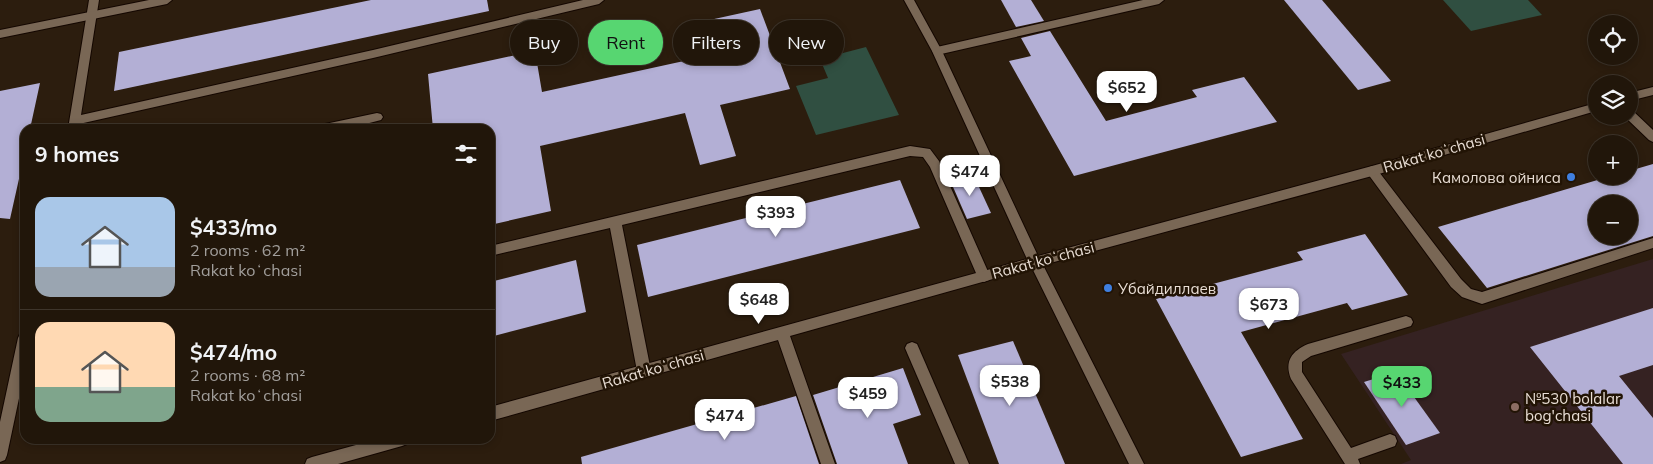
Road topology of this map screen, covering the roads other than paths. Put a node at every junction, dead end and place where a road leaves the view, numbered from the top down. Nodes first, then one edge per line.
1 (94, 0) edge
2 (168, 0) edge
3 (599, 0) edge
4 (909, 0) edge
5 (1159, 0) edge
6 (568, 3) edge
7 (92, 16) junction
8 (0, 34) edge
9 (937, 51) junction
10 (1653, 90) edge
11 (1638, 94) edge
12 (1588, 108) edge
13 (377, 117) dead end
14 (1638, 123) edge
15 (73, 124) edge
16 (77, 124) edge
17 (347, 124) edge
18 (1653, 137) edge
19 (1372, 171) junction
20 (614, 220) junction
21 (1653, 243) edge
22 (495, 250) edge
23 (1035, 262) junction
24 (984, 276) junction
25 (1406, 322) dead end
26 (782, 333) junction
27 (912, 348) dead end
28 (644, 371) junction
29 (20, 373) edge
30 (495, 413) edge
31 (1390, 441) dead end
32 (384, 444) edge
33 (0, 455) edge
34 (1350, 460) edge
35 (312, 464) edge
36 (828, 464) edge
37 (962, 464) edge
38 (1137, 464) edge

1 - 7 street
2 - 7 street
3 - 6 street
4 - 9 street
5 - 9 street
6 - 16 street
7 - 8 street
7 - 15 street
9 - 23 street
10 - 11 street
12 - 19 street, Rakat koʻchasi
13 - 17 street
14 - 18 street
19 - 21 street
19 - 23 street, Rakat koʻchasi
20 - 22 street
20 - 24 street
20 - 28 street
23 - 24 street, Rakat koʻchasi
23 - 38 street
24 - 26 street, Rakat koʻchasi
25 - 34 street
26 - 28 street, Rakat koʻchasi
26 - 36 street
27 - 37 street
28 - 30 street, Rakat koʻchasi
29 - 33 street
31 - 34 street
32 - 35 street

